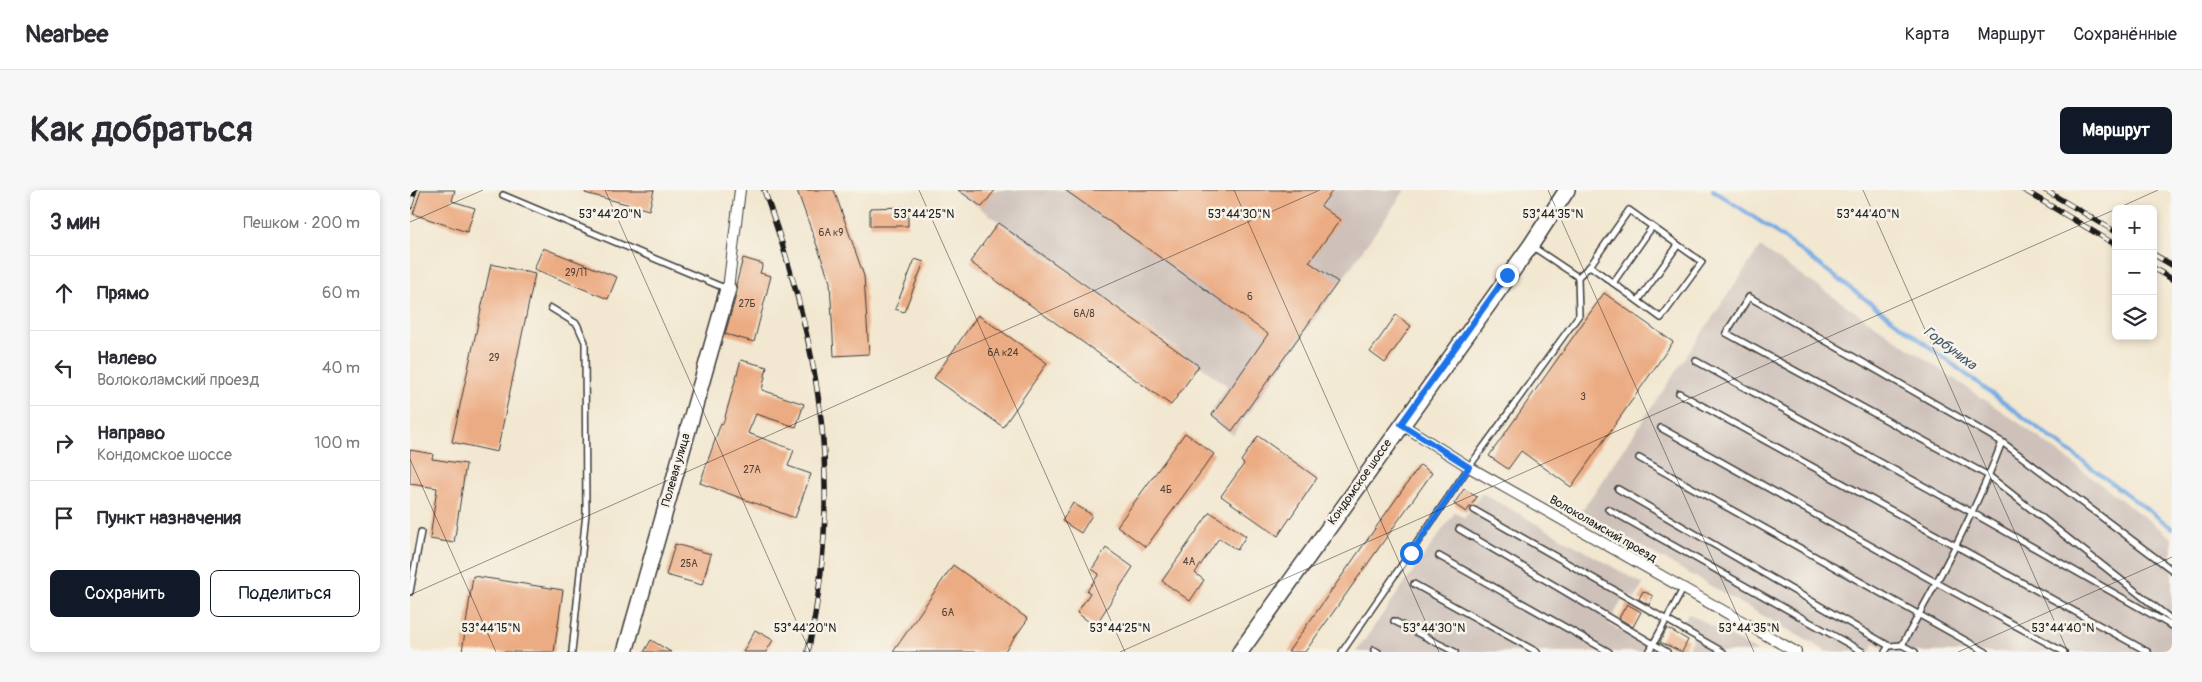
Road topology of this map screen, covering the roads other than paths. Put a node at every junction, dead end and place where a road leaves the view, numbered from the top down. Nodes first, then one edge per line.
1 (740, 190) edge
2 (1567, 190) edge
3 (502, 195) dead end
4 (1652, 227) junction
5 (1531, 245) junction
6 (1678, 246) junction
7 (1590, 266) junction
8 (1578, 277) junction
9 (1613, 283) junction
10 (728, 289) junction
11 (1638, 301) junction
12 (551, 308) dead end
13 (1696, 361) dead end
14 (1679, 393) dead end
15 (1401, 424) junction
16 (1661, 428) dead end
17 (2002, 442) junction
18 (1639, 458) dead end
19 (1469, 467) junction
20 (1989, 476) junction
21 (1618, 489) dead end
22 (1608, 509) dead end
23 (1474, 510) dead end
24 (1971, 512) junction
25 (1460, 529) dead end
26 (421, 532) dead end
27 (1956, 545) junction
28 (1439, 556) dead end
29 (2172, 570) edge
30 (1937, 583) junction
31 (1414, 584) dead end
32 (1683, 589) junction
33 (410, 592) edge
34 (1918, 616) junction
35 (2172, 620) edge
36 (1394, 621) dead end
37 (1666, 621) junction
38 (2172, 626) edge
39 (1653, 645) junction
40 (1902, 645) junction
41 (1889, 646) junction
42 (572, 652) edge
43 (625, 652) edge
44 (1240, 652) edge
45 (1342, 652) edge
46 (1455, 652) edge
47 (1537, 652) edge
48 (1609, 652) edge
49 (1650, 652) edge
50 (1667, 652) edge
51 (1723, 652) edge
52 (1796, 652) edge
53 (1863, 652) edge
54 (1885, 652) edge
55 (1915, 652) edge
56 (1986, 652) edge
57 (2064, 652) edge
58 (2148, 652) edge

1 - 10 street
2 - 5 street, Кондомское шоссе
3 - 10 lane
4 - 6 lane
4 - 7 lane
4 - 9 lane
5 - 8 lane
5 - 15 street, Кондомское шоссе
6 - 11 lane
6 - 11 lane
7 - 8 lane
7 - 9 lane
8 - 19 lane
9 - 11 lane
10 - 43 street, Полевая улица
12 - 42 lane
13 - 24 lane
14 - 27 lane
15 - 19 street, Волоколамский проезд
15 - 44 street, Кондомское шоссе
16 - 30 lane
17 - 20 lane
17 - 20 lane
17 - 29 lane
18 - 34 lane
19 - 32 street, Волоколамский проезд
19 - 45 lane
20 - 24 lane
20 - 35 lane
21 - 41 lane
22 - 53 lane
23 - 37 lane
24 - 27 lane
24 - 38 lane
25 - 39 lane
26 - 33 lane
27 - 30 lane
27 - 58 lane
28 - 48 lane
30 - 34 lane
30 - 57 lane
31 - 47 lane
32 - 37 lane
32 - 52 street, Волоколамский проезд
34 - 40 lane
34 - 56 lane
36 - 46 lane
37 - 39 lane
37 - 51 lane
39 - 49 lane
39 - 50 lane
40 - 41 lane
40 - 55 lane
41 - 54 lane

